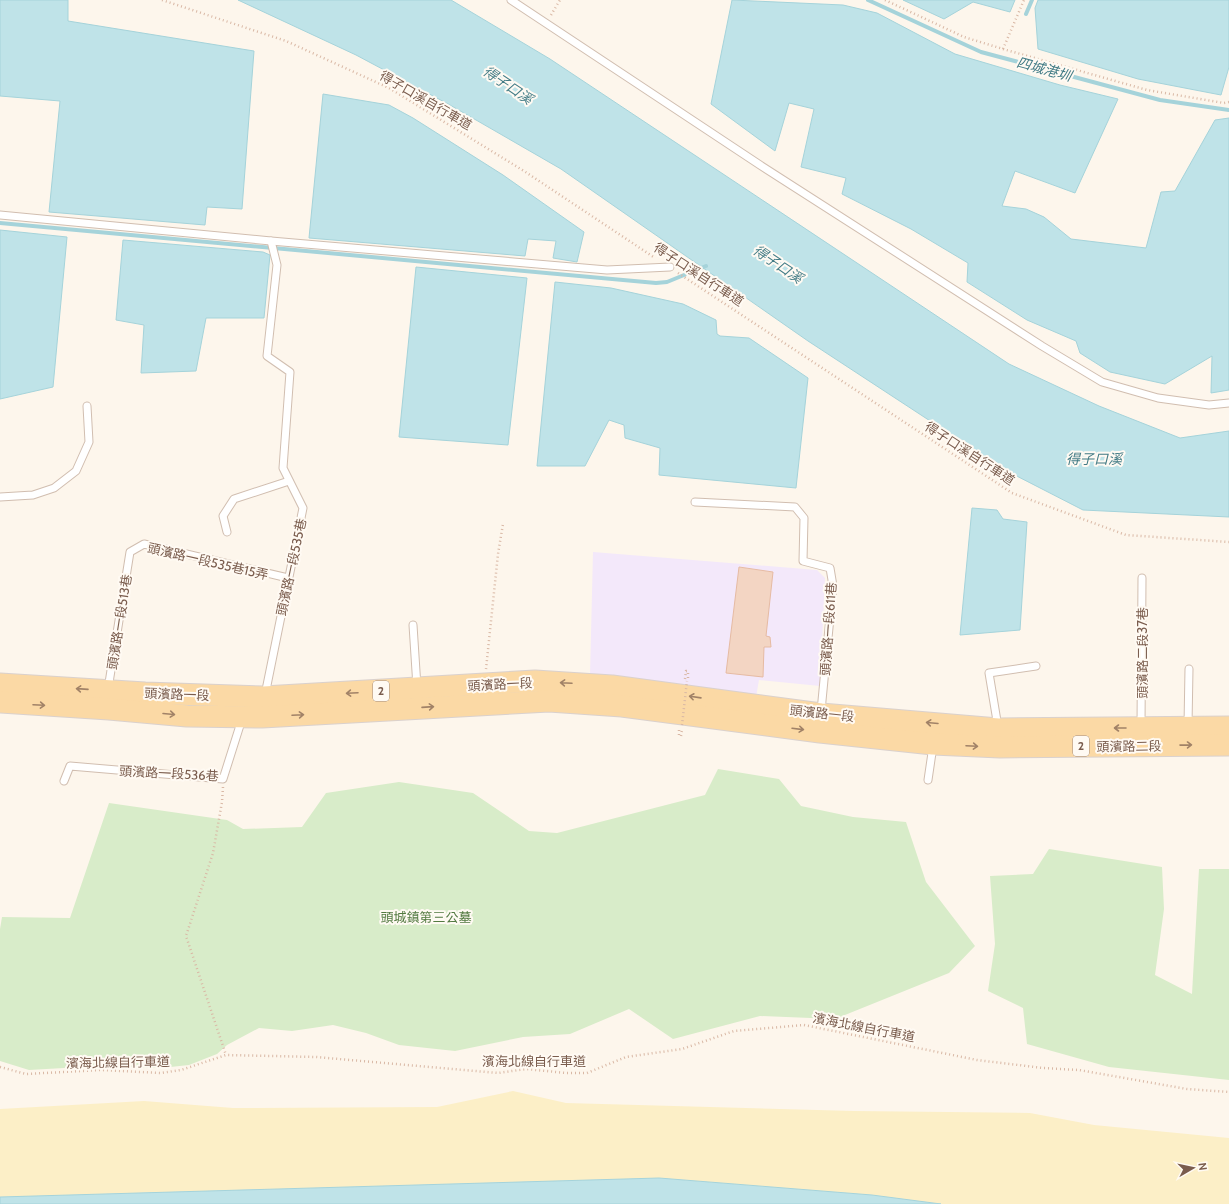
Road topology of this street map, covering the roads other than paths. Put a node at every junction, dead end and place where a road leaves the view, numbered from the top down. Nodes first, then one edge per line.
1 (511, 0) edge
2 (0, 215) edge
3 (271, 241) junction
4 (670, 268) road end
5 (1229, 404) edge
6 (87, 406) dead end
7 (289, 481) junction
8 (0, 497) edge
9 (695, 502) dead end
10 (227, 532) dead end
11 (130, 552) joint
12 (288, 578) junction
13 (1142, 578) dead end
14 (413, 625) dead end
15 (1036, 666) dead end
16 (1189, 669) dead end
17 (0, 684) edge
18 (417, 689) junction
19 (107, 691) junction
20 (0, 702) edge
21 (253, 707) junction
22 (717, 709) junction
23 (820, 723) junction
24 (1188, 727) junction
25 (1229, 727) edge
26 (998, 729) junction
27 (1142, 737) junction
28 (933, 744) junction
29 (1229, 745) edge
30 (928, 780) dead end
31 (64, 781) dead end

1 - 5 lane
2 - 3 lane
3 - 4 lane
3 - 7 lane, 頭濱路一段535巷
6 - 8 lane
7 - 10 lane
7 - 12 lane, 頭濱路一段535巷
9 - 23 lane, 頭濱路一段611巷
11 - 12 lane, 頭濱路一段535巷15弄
11 - 19 lane, 頭濱路一段513巷
12 - 21 lane, 頭濱路一段535巷
13 - 27 lane, 頭濱路二段37巷
14 - 18 lane
15 - 26 lane
16 - 24 lane
19 -> 17 main road, 頭濱路一段 / 2
18 -> 21 main road, 頭濱路一段 / 2
22 -> 18 main road, 頭濱路一段 / 2
19 - 21 main road, 頭濱路一段 / 2
20 -> 21 main road, 頭濱路一段 / 2
21 -> 22 main road, 頭濱路一段 / 2
21 - 31 lane, 頭濱路一段536巷
22 - 23 main road, 頭濱路一段 / 2
26 -> 23 main road, 頭濱路一段 / 2
23 - 28 main road, 頭濱路一段 / 2
24 - 25 main road, 頭濱路二段 / 2
24 - 27 main road, 頭濱路二段 / 2
27 -> 26 main road, 頭濱路二段 / 2
28 -> 27 main road, 頭濱路二段 / 2
27 -> 29 main road, 頭濱路二段 / 2
28 - 30 lane

